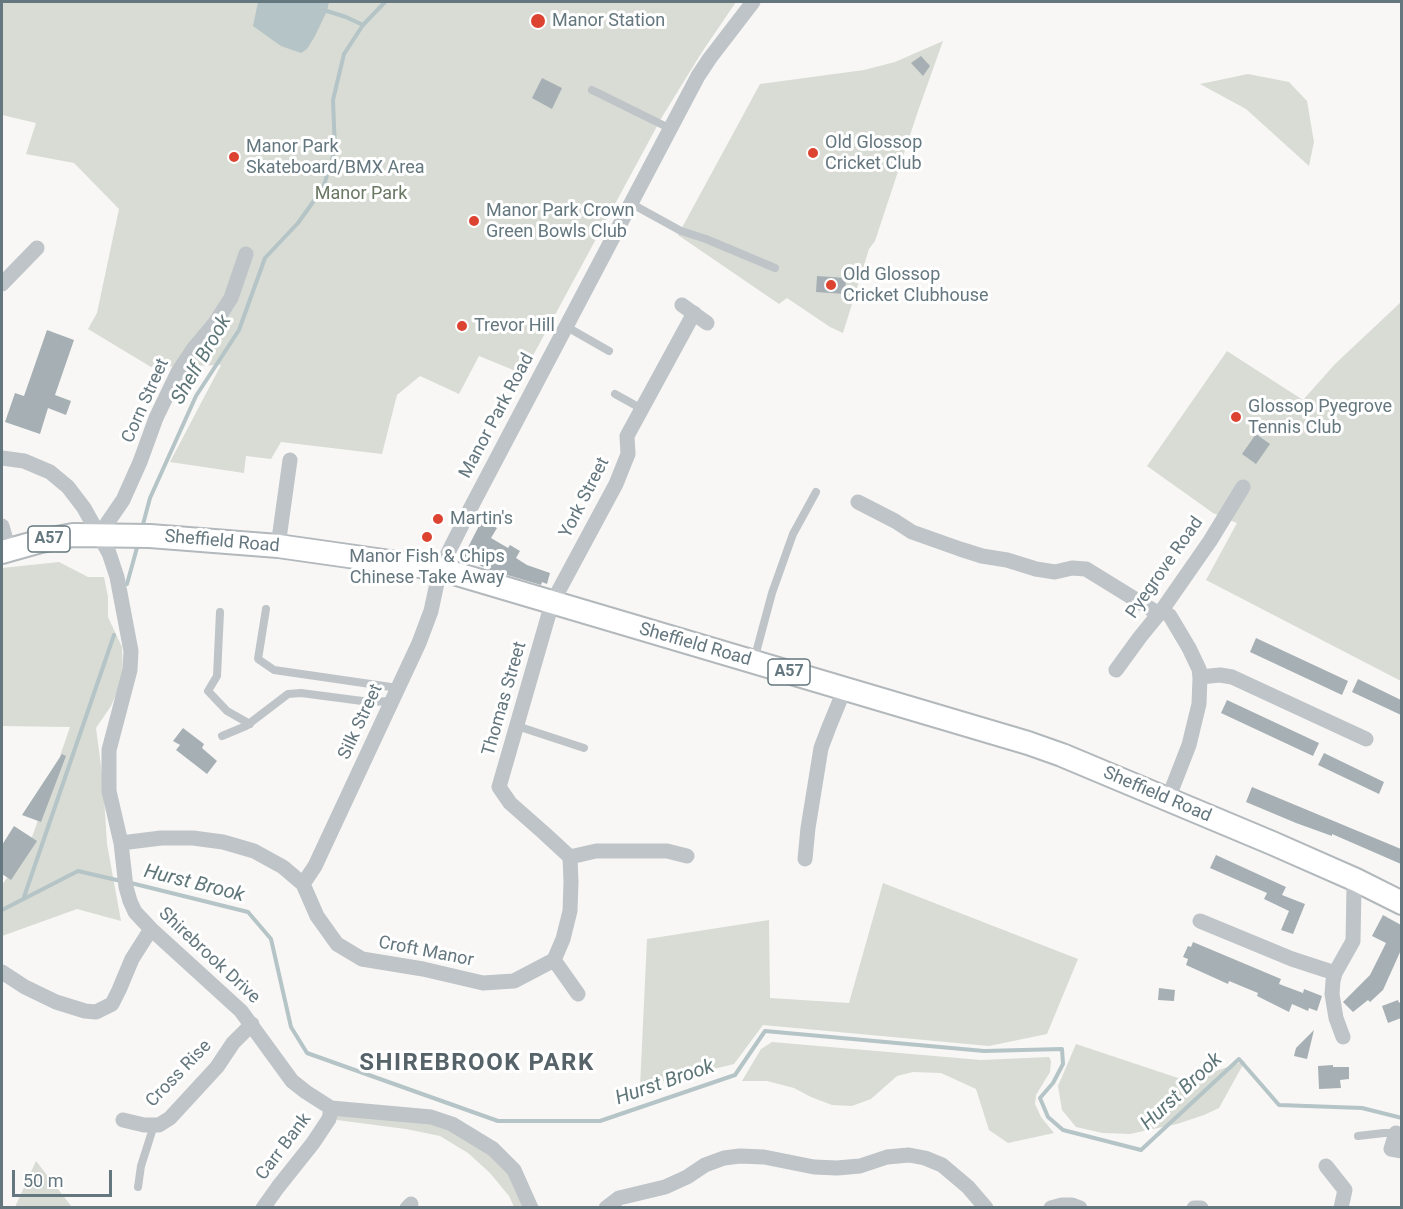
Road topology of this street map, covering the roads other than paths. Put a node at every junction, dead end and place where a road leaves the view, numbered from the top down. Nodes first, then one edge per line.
1 (753, 2) edge
2 (592, 90) dead end
3 (671, 129) junction
4 (632, 204) junction
5 (37, 248) dead end
6 (246, 254) dead end
7 (775, 268) dead end
8 (2, 284) edge
9 (707, 323) dead end
10 (567, 327) junction
11 (609, 351) dead end
12 (615, 394) dead end
13 (642, 409) junction
14 (2, 458) edge
15 (290, 460) dead end
16 (1243, 487) dead end
17 (816, 492) dead end
18 (858, 502) dead end
19 (2, 526) edge
20 (99, 535) junction
21 (278, 546) junction
22 (5, 551) edge
23 (440, 569) junction
24 (552, 603) junction
25 (266, 609) dead end
26 (220, 612) dead end
27 (1161, 612) junction
28 (754, 662) junction
29 (1116, 670) dead end
30 (1200, 677) junction
31 (845, 688) junction
32 (395, 694) junction
33 (250, 724) junction
34 (517, 726) junction
35 (222, 736) dead end
36 (1366, 739) dead end
37 (584, 748) dead end
38 (1168, 799) junction
39 (121, 843) junction
40 (687, 856) dead end
41 (570, 857) junction
42 (805, 859) dead end
43 (1356, 880) junction
44 (303, 884) junction
45 (1401, 903) edge
46 (1200, 921) dead end
47 (151, 929) junction
48 (554, 960) junction
49 (2, 972) edge
50 (1335, 973) junction
51 (578, 994) dead end
52 (252, 1024) junction
53 (1343, 1037) dead end
54 (331, 1108) junction
55 (123, 1120) dead end
56 (154, 1125) junction
57 (1396, 1133) joint
58 (1358, 1136) dead end
59 (1401, 1150) edge
60 (1326, 1166) dead end
61 (138, 1187) dead end
62 (263, 1208) edge
63 (531, 1208) edge
64 (606, 1208) edge
65 (986, 1208) edge
66 (1052, 1208) edge
67 (1080, 1208) edge
68 (1194, 1208) edge
69 (1201, 1208) edge
70 (1341, 1208) edge

1 - 3 street, Manor Park Road
2 - 3 lane
3 - 4 street, Manor Park Road
4 - 7 lane
4 - 10 street, Manor Park Road
5 - 8 street
6 - 20 street, Corn Street
9 - 13 street, York Street
10 - 11 lane
10 - 23 street, Manor Park Road
12 - 13 lane
13 - 24 street, York Street
14 - 20 street, Shirebrook Drive
15 - 21 street
16 - 27 street, Pyegrove Road
17 - 28 lane
18 - 27 street
19 - 22 street
20 - 21 main road, Sheffield Road / A57
20 - 22 main road, A57
20 - 39 street, Shirebrook Drive
21 - 23 main road, Sheffield Road / A57
23 - 24 main road, Sheffield Road / A57
23 - 32 street, Silk Street
24 - 28 main road, Sheffield Road / A57
24 - 34 street, Thomas Street
25 - 32 lane
26 - 33 lane
27 - 29 street, Pyegrove Road
27 - 30 street
28 - 31 main road, Sheffield Road / A57
30 - 36 street
30 - 38 street
31 - 38 main road, Sheffield Road / A57
31 - 42 street
32 - 33 lane
32 - 44 street, Silk Street
33 - 35 lane
34 - 37 lane
34 - 41 street, Thomas Street
38 - 43 main road, Sheffield Road / A57
39 - 44 street, Croft Manor
39 - 47 street, Shirebrook Drive
40 - 41 street
41 - 48 street
43 - 45 main road, Sheffield Road / A57
43 - 50 street
44 - 48 street, Croft Manor
46 - 50 street
47 - 49 street
47 - 52 street, Shirebrook Drive
48 - 51 street
50 - 53 street
52 - 54 street, Shirebrook Drive
52 - 56 street, Cross Rise
54 - 62 street, Carr Bank
54 - 63 street, Shirebrook Drive
55 - 56 street, Cross Rise
56 - 61 lane
57 - 58 lane
57 - 59 street
60 - 70 street
64 - 65 street
66 - 67 street
68 - 69 street

